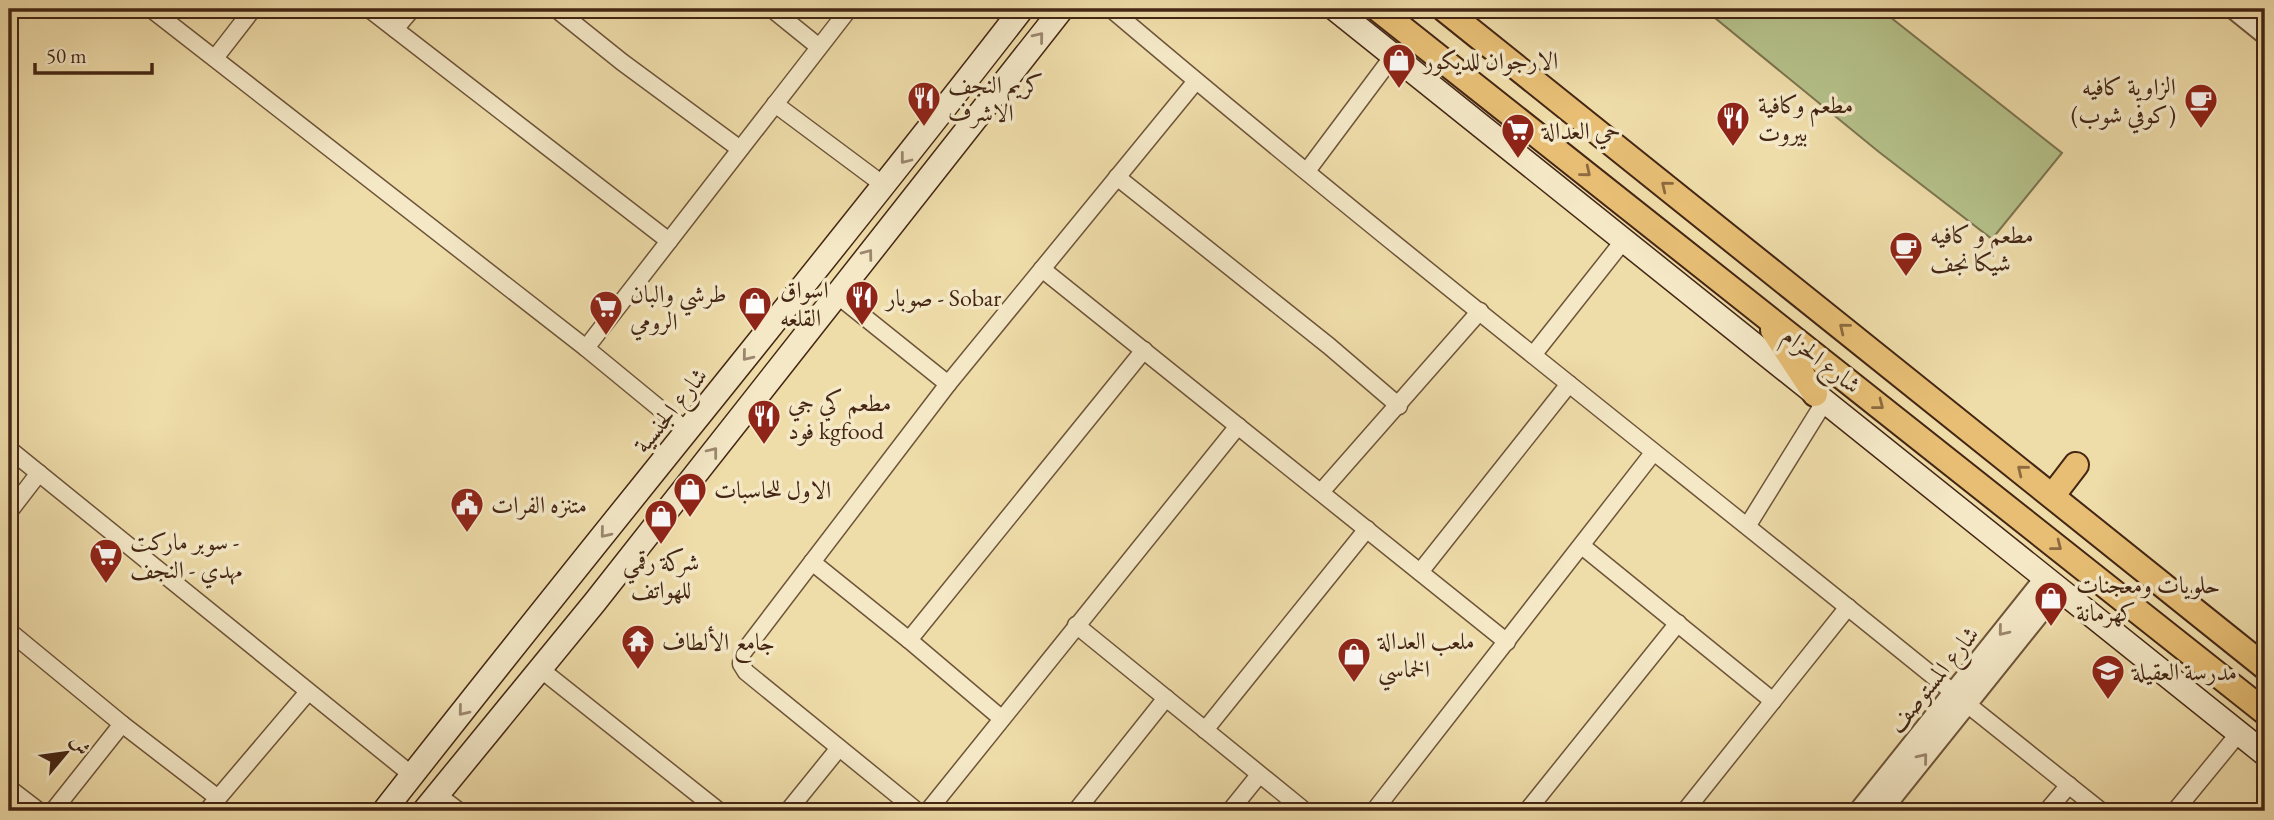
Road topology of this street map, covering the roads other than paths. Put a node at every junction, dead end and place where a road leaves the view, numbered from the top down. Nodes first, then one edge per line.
1 (151, 9) edge
2 (253, 9) edge
3 (369, 9) edge
4 (412, 9) edge
5 (556, 9) edge
6 (772, 9) edge
7 (849, 9) edge
8 (1022, 9) edge
9 (1062, 9) edge
10 (1111, 9) edge
11 (1335, 9) edge
12 (1378, 9) edge
13 (1444, 9) edge
14 (2234, 9) edge
15 (395, 29) junction
16 (2265, 34) edge
17 (819, 47) junction
18 (1499, 52) junction
19 (1393, 55) junction
20 (215, 58) junction
21 (1196, 81) junction
22 (1478, 87) junction
23 (1555, 97) junction
24 (775, 104) junction
25 (1532, 130) junction
26 (740, 149) junction
27 (1307, 171) junction
28 (1117, 177) junction
29 (885, 186) junction
30 (1624, 240) junction
31 (669, 241) junction
32 (1042, 269) junction
33 (837, 295) junction
34 (1479, 312) junction
35 (1761, 312) junction
36 (586, 348) junction
37 (1144, 350) junction
38 (1533, 355) junction
39 (948, 384) junction
40 (1569, 384) junction
41 (1820, 398) junction
42 (1399, 406) junction
43 (1238, 425) junction
44 (687, 431) junction
45 (9, 449) edge
46 (1653, 453) junction
47 (2076, 465) dead end
48 (39, 474) junction
49 (1321, 492) junction
50 (2053, 495) junction
51 (9, 512) edge
52 (1748, 525) junction
53 (1367, 529) junction
54 (1583, 546) junction
55 (811, 562) junction
56 (1420, 572) junction
57 (571, 576) junction
58 (2052, 583) junction
59 (594, 602) junction
60 (1848, 607) junction
61 (545, 608) junction
62 (1678, 623) junction
63 (1076, 625) junction
64 (2215, 627) junction
65 (571, 630) junction
66 (9, 631) edge
67 (909, 640) junction
68 (1507, 642) junction
69 (2194, 655) junction
70 (539, 668) junction
71 (2265, 668) edge
72 (308, 692) junction
73 (1166, 698) junction
74 (1960, 698) junction
75 (1773, 701) junction
76 (2256, 705) edge
77 (1001, 718) junction
78 (122, 724) junction
79 (1205, 730) junction
80 (2239, 733) junction
81 (839, 748) junction
82 (2265, 754) edge
83 (412, 775) junction
84 (1259, 775) junction
85 (2069, 785) junction
86 (9, 788) edge
87 (218, 798) junction
88 (431, 803) edge
89 (39, 811) edge
90 (54, 811) edge
91 (207, 811) edge
92 (384, 811) edge
93 (459, 811) edge
94 (719, 811) edge
95 (788, 811) edge
96 (916, 811) edge
97 (928, 811) edge
98 (1076, 811) edge
99 (1230, 811) edge
100 (1305, 811) edge
101 (1374, 811) edge
102 (1527, 811) edge
103 (1685, 811) edge
104 (1859, 811) edge
105 (1881, 811) edge
106 (2047, 811) edge
107 (2101, 811) edge
108 (2175, 811) edge

1 - 20 street
2 - 20 street
3 - 15 street
4 - 15 street
5 - 26 street
6 - 17 street
7 - 17 street
8 -> 29 main road, شارع الجنسية
33 -> 9 main road
10 - 21 street
11 - 19 main road
12 - 22 main road, شارع الحزام
13 - 18 main road, شارع الحزام
14 - 16 street
15 - 31 street
17 - 24 street
18 - 22 main road
18 - 23 main road, شارع الحزام
19 - 27 street
19 - 30 main road
20 - 36 street
21 - 27 street
21 - 28 street
22 - 25 main road, شارع الحزام
23 - 25 main road
50 -> 23 main road, شارع الحزام
24 - 26 street
24 - 29 street
25 -> 35 main road, شارع الحزام
26 - 31 street
27 - 34 street
28 - 32 street
28 - 42 street
29 -> 44 main road, شارع الجنسية
30 - 38 street
30 - 41 main road
31 - 36 street
32 - 37 street
32 - 39 street
33 - 39 street
59 -> 33 main road
34 - 38 street
34 - 42 street
35 - 41 main road
35 -> 69 main road, شارع الحزام
36 - 44 street
37 - 43 street
37 - 67 street
38 - 40 street
39 - 55 street
40 - 46 street
40 - 56 street
41 - 52 street
41 - 58 main road
42 - 49 street
43 - 49 street
43 - 63 street
44 -> 57 main road, شارع الجنسية
45 - 48 street
46 - 52 street
46 - 54 street
47 - 50 main road
48 - 51 street
48 - 72 street
49 - 53 street
50 - 64 main road, شارع الحزام
52 - 60 street
53 - 56 street
53 - 79 street
54 - 62 street
54 - 68 street
55 - 67 street
55 - 81 street
56 - 68 street
57 - 59 main road
57 - 61 main road, شارع الجنسية
58 - 74 street, شارع المستوصف
58 - 80 main road
59 - 65 main road
60 - 74 street
60 - 75 street
61 - 65 main road
61 -> 83 main road, شارع الجنسية
62 - 75 street
62 - 102 street
63 - 73 street
63 - 77 street
64 - 69 main road
64 - 71 main road, شارع الحزام
65 - 70 main road
66 - 78 street
67 - 77 street
68 - 101 street
69 - 76 main road, شارع الحزام
70 - 88 main road
70 - 94 street
71 - 76 main road
72 - 83 street
72 - 87 street
73 - 79 street
73 - 98 street
74 - 85 street
74 - 104 street, شارع المستوصف
105 -> 74 street, شارع المستوصف
75 - 103 street
77 - 97 street
78 - 87 street
78 - 90 street
79 - 84 street
80 - 82 main road
80 - 108 street
81 - 95 street
81 - 96 street
83 - 92 main road, شارع الجنسية
84 - 99 street
84 - 100 street
85 - 106 street
85 - 107 street
86 - 89 street
87 - 91 street
88 - 93 street

